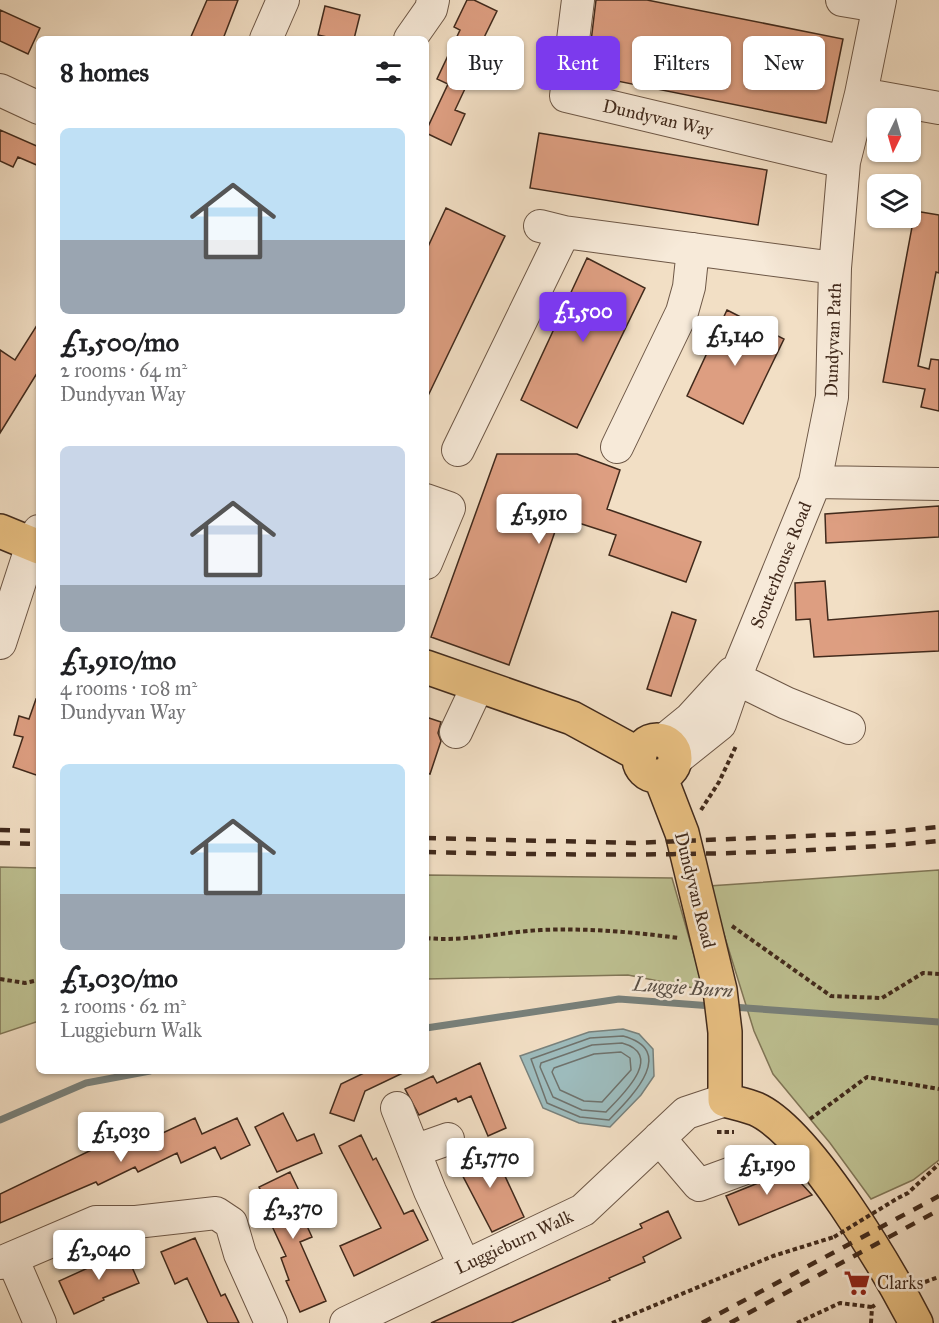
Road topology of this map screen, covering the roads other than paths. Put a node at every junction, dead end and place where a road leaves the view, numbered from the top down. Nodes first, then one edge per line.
1 (283, 0) edge
2 (434, 0) edge
3 (578, 0) edge
4 (842, 0) edge
5 (879, 3) edge
6 (267, 36) edge
7 (412, 36) edge
8 (0, 90) edge
9 (861, 94) junction
10 (36, 107) edge
11 (939, 108) edge
12 (844, 162) junction
13 (693, 249) junction
14 (835, 268) junction
15 (617, 447) dead end
16 (458, 450) dead end
17 (815, 482) junction
18 (939, 484) edge
19 (429, 501) edge
20 (0, 531) edge
21 (36, 541) edge
22 (36, 544) edge
23 (429, 557) edge
24 (0, 643) edge
25 (429, 668) edge
26 (738, 671) junction
27 (478, 685) junction
28 (849, 728) dead end
29 (456, 732) dead end
30 (660, 758) junction
31 (725, 1100) junction
32 (397, 1108) dead end
33 (660, 1138) junction
34 (448, 1139) dead end
35 (414, 1151) junction
36 (762, 1162) dead end
37 (6, 1261) edge
38 (464, 1265) junction
39 (40, 1323) edge
40 (271, 1323) edge
41 (346, 1323) edge
42 (916, 1323) edge

1 - 6 street
2 - 7 street
3 - 12 street, Dundyvan Way
4 - 5 street
5 - 9 street
8 - 10 street
9 - 11 street
9 - 12 street, Dundyvan Path
12 - 14 street, Dundyvan Path
13 - 14 street
13 - 15 street
13 - 16 street
14 - 17 street, Dundyvan Path
17 - 18 street, Souterhouse Road
17 - 26 street, Souterhouse Road
19 - 23 street
20 - 21 main road
22 - 24 street
25 - 27 main road
26 - 28 street
26 - 30 street, Souterhouse Road
27 - 29 street
27 - 30 main road
30 - 31 main road, Dundyvan Road
31 - 33 street, Luggieburn Walk
31 - 42 main road
32 - 35 street
33 - 36 street
33 - 38 street, Luggieburn Walk
34 - 35 street
35 - 38 street
37 - 39 street
37 - 40 street
38 - 41 street, Luggieburn Walk

